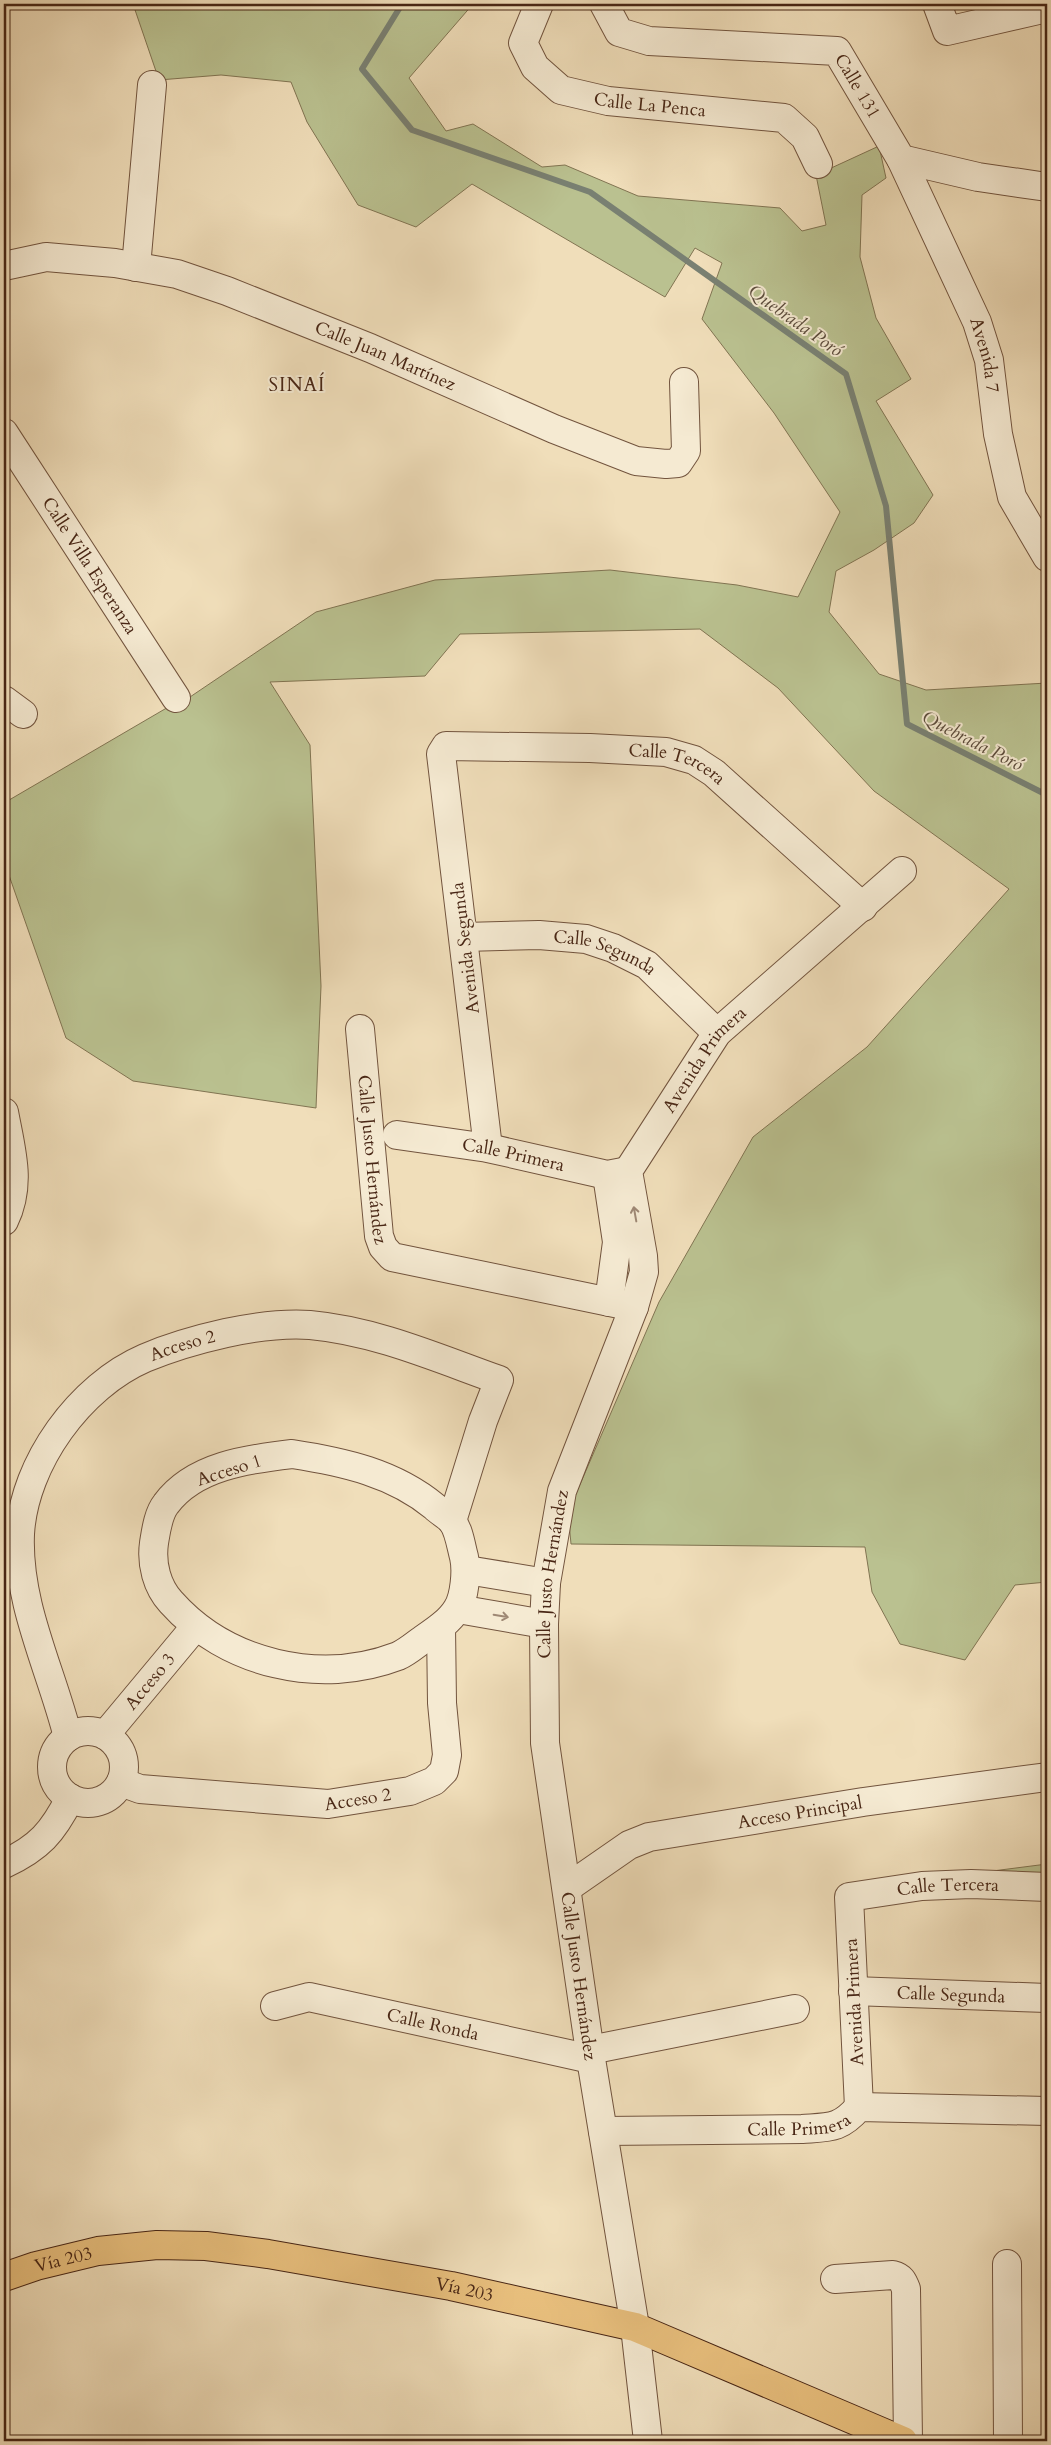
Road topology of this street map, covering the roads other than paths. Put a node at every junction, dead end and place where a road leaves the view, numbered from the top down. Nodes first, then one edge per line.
1 (539, 4) edge
2 (604, 4) edge
3 (937, 4) edge
4 (1047, 8) edge
5 (152, 85) dead end
6 (901, 158) junction
7 (818, 164) dead end
8 (1047, 187) edge
9 (4, 266) edge
10 (136, 267) junction
11 (684, 382) dead end
12 (4, 433) edge
13 (1047, 557) edge
14 (176, 698) dead end
15 (442, 748) joint
16 (902, 871) dead end
17 (863, 907) junction
18 (464, 937) junction
19 (360, 1029) dead end
20 (717, 1033) junction
21 (4, 1112) edge
22 (397, 1135) dead end
23 (488, 1148) junction
24 (617, 1173) junction
25 (4, 1221) edge
26 (622, 1304) junction
27 (452, 1521) junction
28 (467, 1570) junction
29 (546, 1584) junction
30 (450, 1618) junction
31 (544, 1624) junction
32 (195, 1627) junction
33 (105, 1735) junction
34 (68, 1736) junction
35 (1047, 1777) edge
36 (121, 1782) junction
37 (70, 1798) junction
38 (4, 1864) edge
39 (1047, 1887) edge
40 (566, 1888) junction
41 (849, 1897) joint
42 (853, 1991) junction
43 (1047, 1998) edge
44 (275, 2006) dead end
45 (795, 2009) dead end
46 (591, 2054) junction
47 (859, 2107) junction
48 (1047, 2111) edge
49 (603, 2132) junction
50 (1006, 2264) dead end
51 (4, 2277) edge
52 (835, 2279) dead end
53 (635, 2328) junction
54 (648, 2441) edge
55 (903, 2441) edge
56 (908, 2441) edge
57 (1008, 2441) edge

1 - 7 street, Calle La Penca
2 - 6 street, Calle 131
3 - 4 street
5 - 10 street
6 - 8 street
6 - 13 street, Avenida 7
9 - 10 street, Calle Juan Martínez
10 - 11 street, Calle Juan Martínez
12 - 14 street, Calle Villa Esperanza
15 - 17 street, Calle Tercera
15 - 18 street, Avenida Segunda
16 - 17 street, Avenida Primera
17 - 20 street, Avenida Primera
18 - 20 street, Calle Segunda
18 - 23 street, Avenida Segunda
19 - 26 street, Calle Justo Hernández
20 - 24 street, Avenida Primera
21 - 25 street
22 - 23 street, Calle Primera
23 - 24 street, Calle Primera
24 - 26 street
26 - 29 street, Calle Justo Hernández
27 - 28 street, Acceso 1
27 - 32 street, Acceso 1
27 - 34 street, Acceso 2
28 - 29 street
28 - 30 street, Acceso 1
29 - 31 street, Calle Justo Hernández
30 -> 31 street
30 - 32 street, Acceso 1
30 - 36 street, Acceso 2
31 - 40 street, Calle Justo Hernández
32 - 33 street, Acceso 3
33 - 34 street
33 - 36 street
34 - 37 street
35 - 40 street, Acceso Principal
36 - 37 street
37 - 38 street
39 - 41 street, Calle Tercera
40 - 46 street, Calle Justo Hernández
41 - 42 street, Avenida Primera
42 - 43 street, Calle Segunda
42 - 47 street, Avenida Primera
44 - 46 street, Calle Ronda
45 - 46 street
46 - 49 street, Calle Justo Hernández
47 - 48 street, Calle Primera
47 - 49 street, Calle Primera
49 - 53 street, Calle Justo Hernández
50 - 57 street
51 - 53 main road, Vía 203
52 - 56 street
53 - 54 street, Calle Justo Hernández
53 - 55 main road, Vía 203

